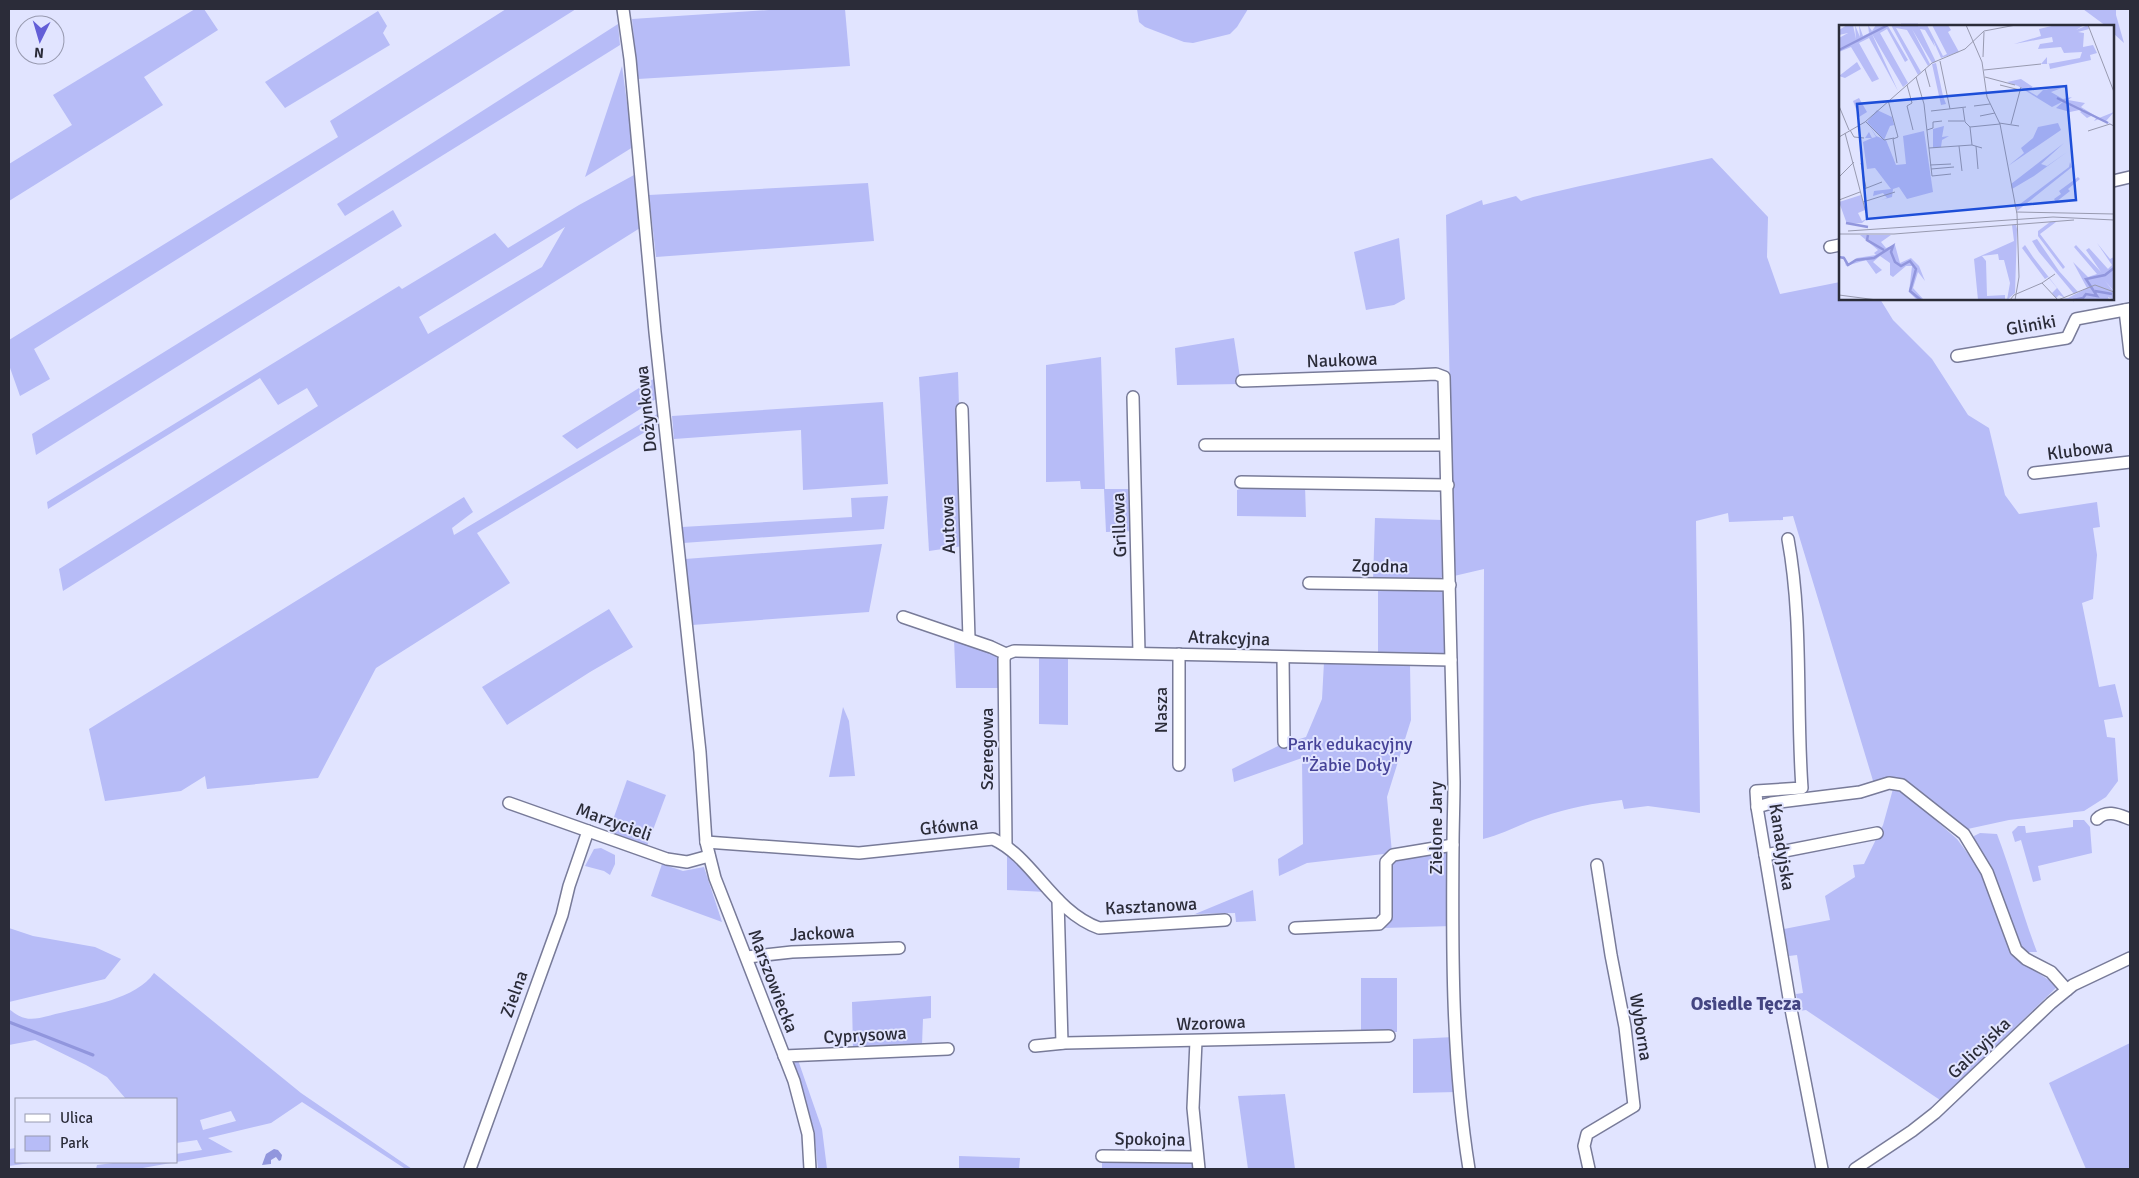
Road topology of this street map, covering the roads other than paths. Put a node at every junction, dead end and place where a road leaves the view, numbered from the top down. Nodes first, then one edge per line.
1 (623, 9) edge
2 (2130, 178) edge
3 (2114, 181) edge
4 (2128, 310) edge
5 (2130, 353) edge
6 (1957, 356) dead end
7 (1444, 377) joint
8 (1242, 381) dead end
9 (1133, 397) dead end
10 (962, 409) dead end
11 (1205, 445) dead end
12 (1445, 445) junction
13 (2130, 462) edge
14 (2034, 473) dead end
15 (1241, 482) dead end
16 (1448, 485) junction
17 (1788, 539) dead end
18 (1309, 583) dead end
19 (1450, 585) junction
20 (903, 617) dead end
21 (970, 639) junction
22 (1139, 653) junction
23 (1006, 654) junction
24 (1179, 654) junction
25 (1283, 657) junction
26 (1451, 660) junction
27 (1284, 742) dead end
28 (1179, 765) dead end
29 (509, 803) dead end
30 (704, 805) joint
31 (1757, 807) junction
32 (2097, 819) dead end
33 (2130, 819) edge
34 (588, 830) junction
35 (1877, 833) dead end
36 (706, 842) junction
37 (1006, 845) junction
38 (1452, 845) junction
39 (1765, 855) junction
40 (709, 856) junction
41 (1597, 865) dead end
42 (1058, 900) junction
43 (1225, 920) dead end
44 (1295, 928) dead end
45 (898, 948) dead end
46 (747, 957) junction
47 (2130, 958) edge
48 (2067, 990) junction
49 (1389, 1036) dead end
50 (1196, 1041) junction
51 (1062, 1043) junction
52 (1035, 1046) dead end
53 (948, 1049) dead end
54 (784, 1056) junction
55 (1102, 1156) dead end
56 (1197, 1157) junction
57 (470, 1169) edge
58 (810, 1169) edge
59 (1198, 1169) edge
60 (1469, 1169) edge
61 (1588, 1169) edge
62 (1822, 1169) edge
63 (1855, 1169) edge

1 - 30 street, Dożynkowa
2 - 3 street
4 - 5 street
4 - 6 street, Gliniki
7 - 8 street, Naukowa
7 - 12 street, Zielone Jary
9 - 22 street, Grillowa
10 - 21 street, Autowa
11 - 12 street
12 - 16 street, Zielone Jary
13 - 14 street, Klubowa
15 - 16 street
16 - 19 street, Zielone Jary
17 - 31 street, Kanadyjska
18 - 19 street, Zgodna
19 - 26 street, Zielone Jary
20 - 21 street
21 - 23 street
22 - 23 street, Atrakcyjna
22 - 24 street, Atrakcyjna
23 - 37 street, Szeregowa
24 - 25 street, Atrakcyjna
24 - 28 street, Nasza
25 - 26 street, Atrakcyjna
25 - 27 street
26 - 38 street, Zielone Jary
29 - 34 street, Marzycieli
30 - 36 street, Marszowiecka
31 - 39 street, Kanadyjska
31 - 48 street
32 - 33 street
34 - 40 street, Marzycieli
34 - 57 street, Zielna
35 - 39 street
36 - 37 street, Główna
36 - 40 street, Marszowiecka
37 - 42 street
38 - 44 street
38 - 60 street, Zielone Jary
39 - 62 street, Kanadyjska
40 - 46 street, Marszowiecka
41 - 61 street, Wyborna
42 - 43 street, Kasztanowa
42 - 51 street
45 - 46 street, Jackowa
46 - 54 street, Marszowiecka
47 - 48 street, Galicyjska
48 - 63 street, Galicyjska
49 - 50 street, Wzorowa
50 - 51 street, Wzorowa
50 - 56 street
51 - 52 street, Wzorowa
53 - 54 street, Cyprysowa
54 - 58 street, Marszowiecka
55 - 56 street, Spokojna
56 - 59 street

